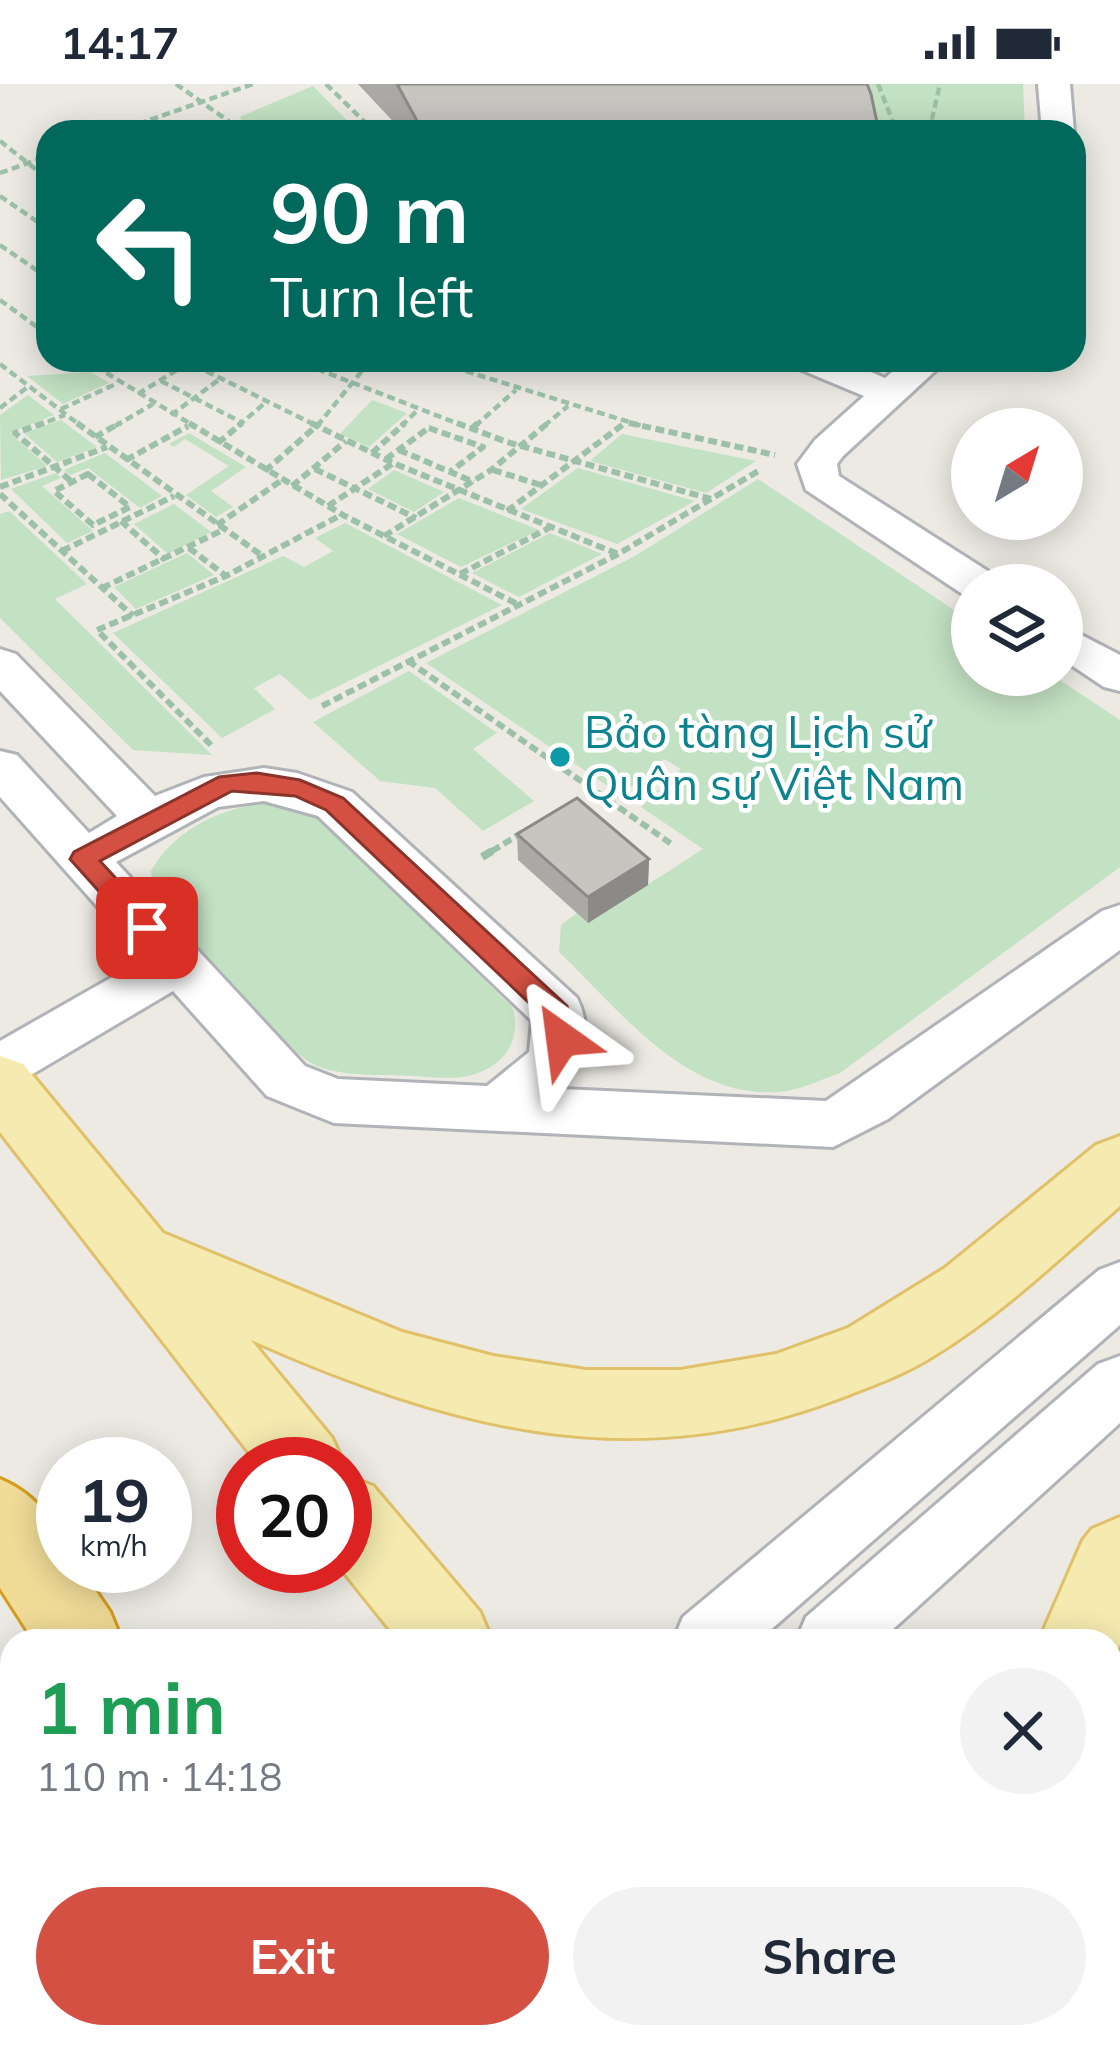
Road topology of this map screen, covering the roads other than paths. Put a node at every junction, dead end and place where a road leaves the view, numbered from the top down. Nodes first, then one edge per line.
1 (1054, 84) edge
2 (1057, 120) edge
3 (839, 372) edge
4 (914, 372) edge
5 (889, 393) junction
6 (951, 567) edge
7 (1083, 652) edge
8 (0, 664) edge
9 (1120, 676) edge
10 (0, 767) edge
11 (151, 822) junction
12 (83, 859) junction
13 (1120, 924) edge
14 (178, 963) junction
15 (0, 1067) edge
16 (0, 1083) edge
17 (487, 1111) junction
18 (1120, 1165) edge
19 (131, 1252) junction
20 (1120, 1288) edge
21 (1120, 1384) edge
22 (283, 1437) edge
23 (0, 1517) edge
24 (372, 1545) edge
25 (1120, 1556) edge
26 (73, 1629) edge
27 (441, 1629) edge
28 (721, 1629) edge
29 (844, 1629) edge
30 (1086, 1629) edge

1 - 2 street
3 - 5 street
4 - 5 street
5 - 6 street
7 - 9 street
8 - 11 street
10 - 12 street
11 - 12 street
11 - 17 street
12 - 14 street
13 - 17 street
14 - 15 street
14 - 17 street
16 - 19 main road
18 - 19 main road
19 - 22 main road
20 - 28 street
21 - 29 street
23 - 26 highway
24 - 27 main road
25 - 30 main road

